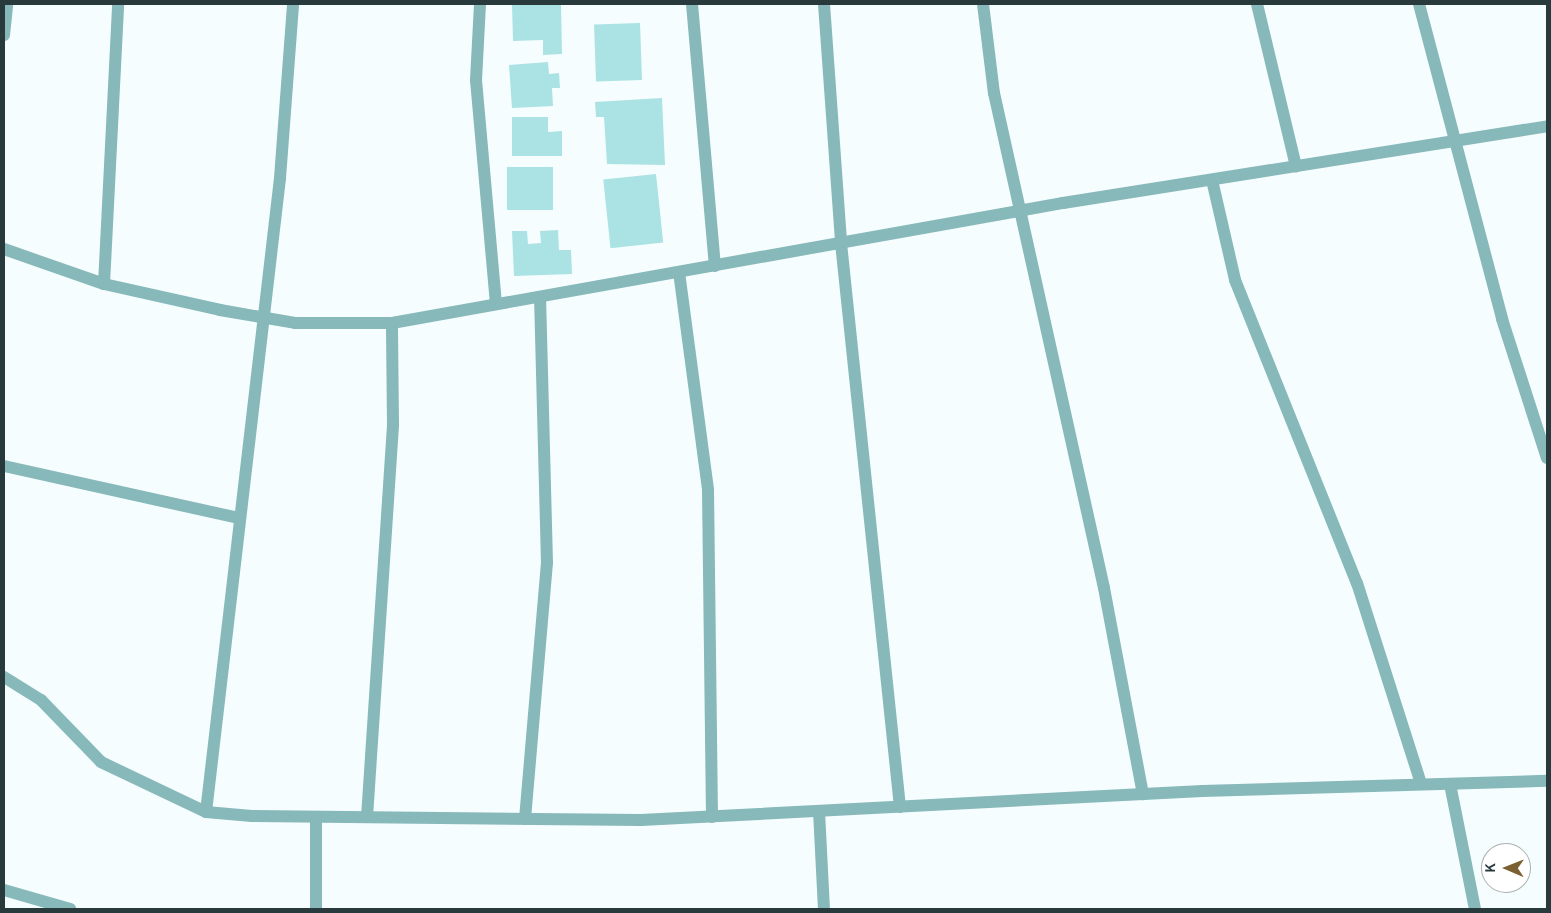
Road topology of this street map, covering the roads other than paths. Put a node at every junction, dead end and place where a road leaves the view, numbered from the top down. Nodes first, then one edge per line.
1 (7, 4) edge
2 (118, 4) edge
3 (293, 4) edge
4 (480, 4) edge
5 (692, 4) edge
6 (824, 4) edge
7 (983, 4) edge
8 (1257, 4) edge
9 (1419, 4) edge
10 (4, 35) edge
11 (1547, 126) edge
12 (1455, 141) junction
13 (1296, 166) junction
14 (1212, 180) junction
15 (1019, 212) junction
16 (841, 243) junction
17 (4, 249) edge
18 (716, 266) junction
19 (679, 272) junction
20 (104, 284) junction
21 (540, 297) junction
22 (496, 304) junction
23 (261, 317) junction
24 (392, 323) junction
25 (1547, 458) edge
26 (4, 466) edge
27 (238, 518) junction
28 (4, 677) edge
29 (1547, 781) edge
30 (1421, 784) junction
31 (1450, 784) junction
32 (1143, 794) junction
33 (900, 807) junction
34 (819, 811) junction
35 (206, 812) junction
36 (316, 817) junction
37 (367, 817) junction
38 (712, 817) junction
39 (525, 819) junction
40 (4, 890) edge
41 (70, 909) edge
42 (316, 909) edge
43 (824, 909) edge
44 (1475, 909) edge

1 - 10 street
2 - 20 street
3 - 23 street
4 - 22 street
5 - 18 street
6 - 16 street
7 - 15 street
8 - 13 street
9 - 12 street
11 - 12 street
12 - 13 street
12 - 25 street
13 - 14 street
14 - 15 street
14 - 30 street
15 - 16 street
15 - 32 street
16 - 18 street
16 - 33 street
17 - 20 street
18 - 19 street
19 - 21 street
19 - 38 street
20 - 23 street
21 - 22 street
21 - 39 street
22 - 24 street
23 - 24 street
23 - 27 street
24 - 37 street
26 - 27 street
27 - 35 street
28 - 35 street
29 - 31 street
30 - 31 street
30 - 32 street
31 - 44 street
32 - 33 street
33 - 34 street
34 - 38 street
34 - 43 street
35 - 36 street
36 - 37 street
36 - 42 street
37 - 39 street
38 - 39 street
40 - 41 street

